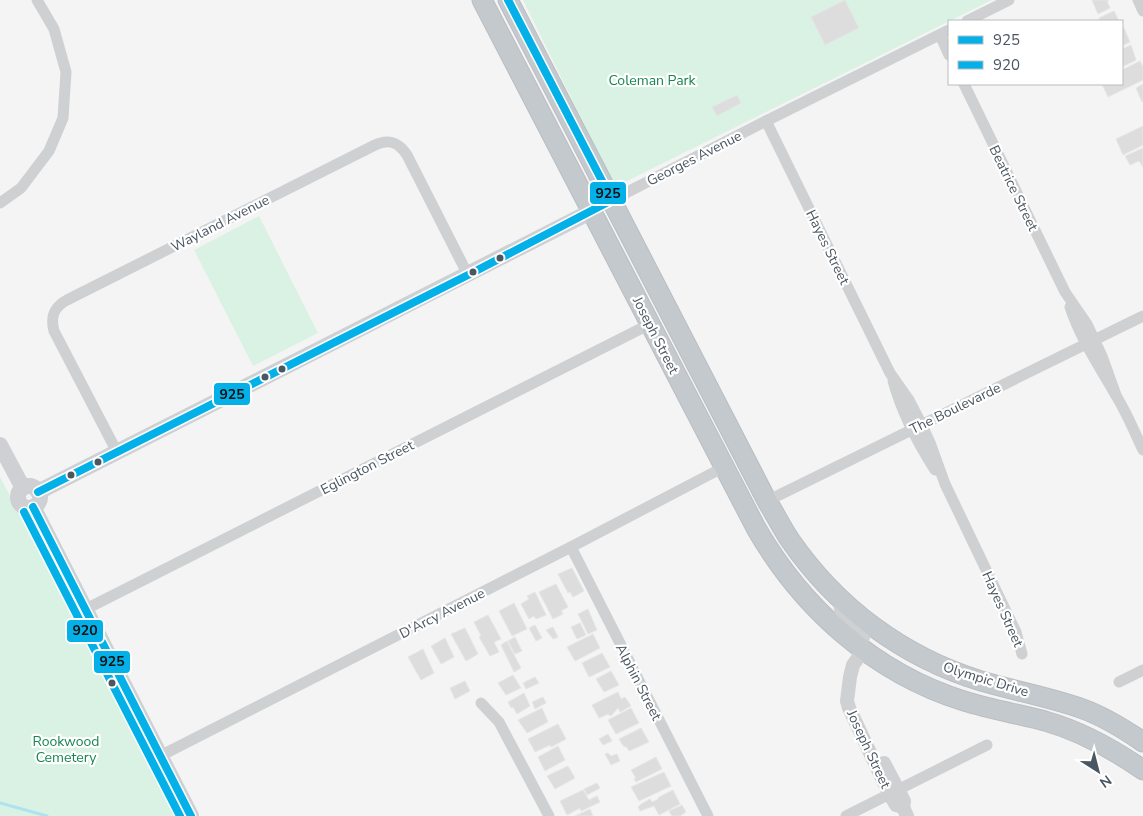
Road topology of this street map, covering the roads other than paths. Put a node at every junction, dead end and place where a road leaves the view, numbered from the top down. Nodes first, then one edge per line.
1 (36, 0) edge
2 (482, 0) edge
3 (508, 0) edge
4 (1009, 0) edge
5 (1138, 0) edge
6 (1143, 11) edge
7 (969, 20) edge
8 (944, 32) edge
9 (948, 50) edge
10 (964, 85) edge
11 (766, 120) junction
12 (612, 200) junction
13 (0, 203) edge
14 (592, 211) junction
15 (468, 274) junction
16 (1143, 316) edge
17 (650, 324) junction
18 (1090, 342) junction
19 (917, 427) junction
20 (0, 445) edge
21 (1143, 450) edge
22 (117, 452) junction
23 (724, 467) junction
24 (32, 496) junction
25 (767, 501) junction
26 (571, 547) junction
27 (839, 599) junction
28 (84, 610) junction
29 (860, 653) junction
30 (1022, 654) dead end
31 (1143, 670) edge
32 (1119, 682) dead end
33 (481, 703) dead end
34 (1143, 742) edge
35 (987, 745) dead end
36 (160, 756) junction
37 (1143, 770) edge
38 (894, 791) junction
39 (905, 812) edge
40 (191, 816) edge
41 (548, 816) edge
42 (708, 816) edge
43 (846, 816) edge

1 - 13 street
2 - 14 highway, Joseph Street
3 - 12 highway, Joseph Street
4 - 7 street
5 - 6 street
8 - 9 street
8 - 11 street, Georges Avenue
10 - 18 street, Beatrice Street
11 - 12 street, Georges Avenue
11 - 19 street, Hayes Street
12 - 14 highway, Georges Avenue
12 - 25 highway, Joseph Street
14 - 15 main road, Georges Avenue
14 - 17 highway, Joseph Street
15 - 22 main road, Georges Avenue
15 - 22 street, Wayland Avenue
16 - 18 street, The Boulevarde
17 - 23 highway, Joseph Street
17 - 28 street, Eglington Street
18 - 19 street, The Boulevarde
18 - 21 street, Beatrice Street
19 - 25 street, The Boulevarde
19 - 30 street, Hayes Street
20 - 24 main road
22 - 24 main road, Georges Avenue
23 - 26 street, D'Arcy Avenue
23 - 29 highway, Joseph Street
24 - 28 main road
25 - 27 highway, Joseph Street
26 - 36 street, D'Arcy Avenue
26 - 42 street, Alphin Street
27 - 29 street, Joseph Street
27 - 34 highway, Olympic Drive
28 - 36 main road
29 - 37 highway, Olympic Drive
29 - 38 street, Joseph Street
31 - 32 street
33 - 41 street
35 - 38 street
36 - 40 main road
38 - 39 street, Joseph Street
38 - 43 street

